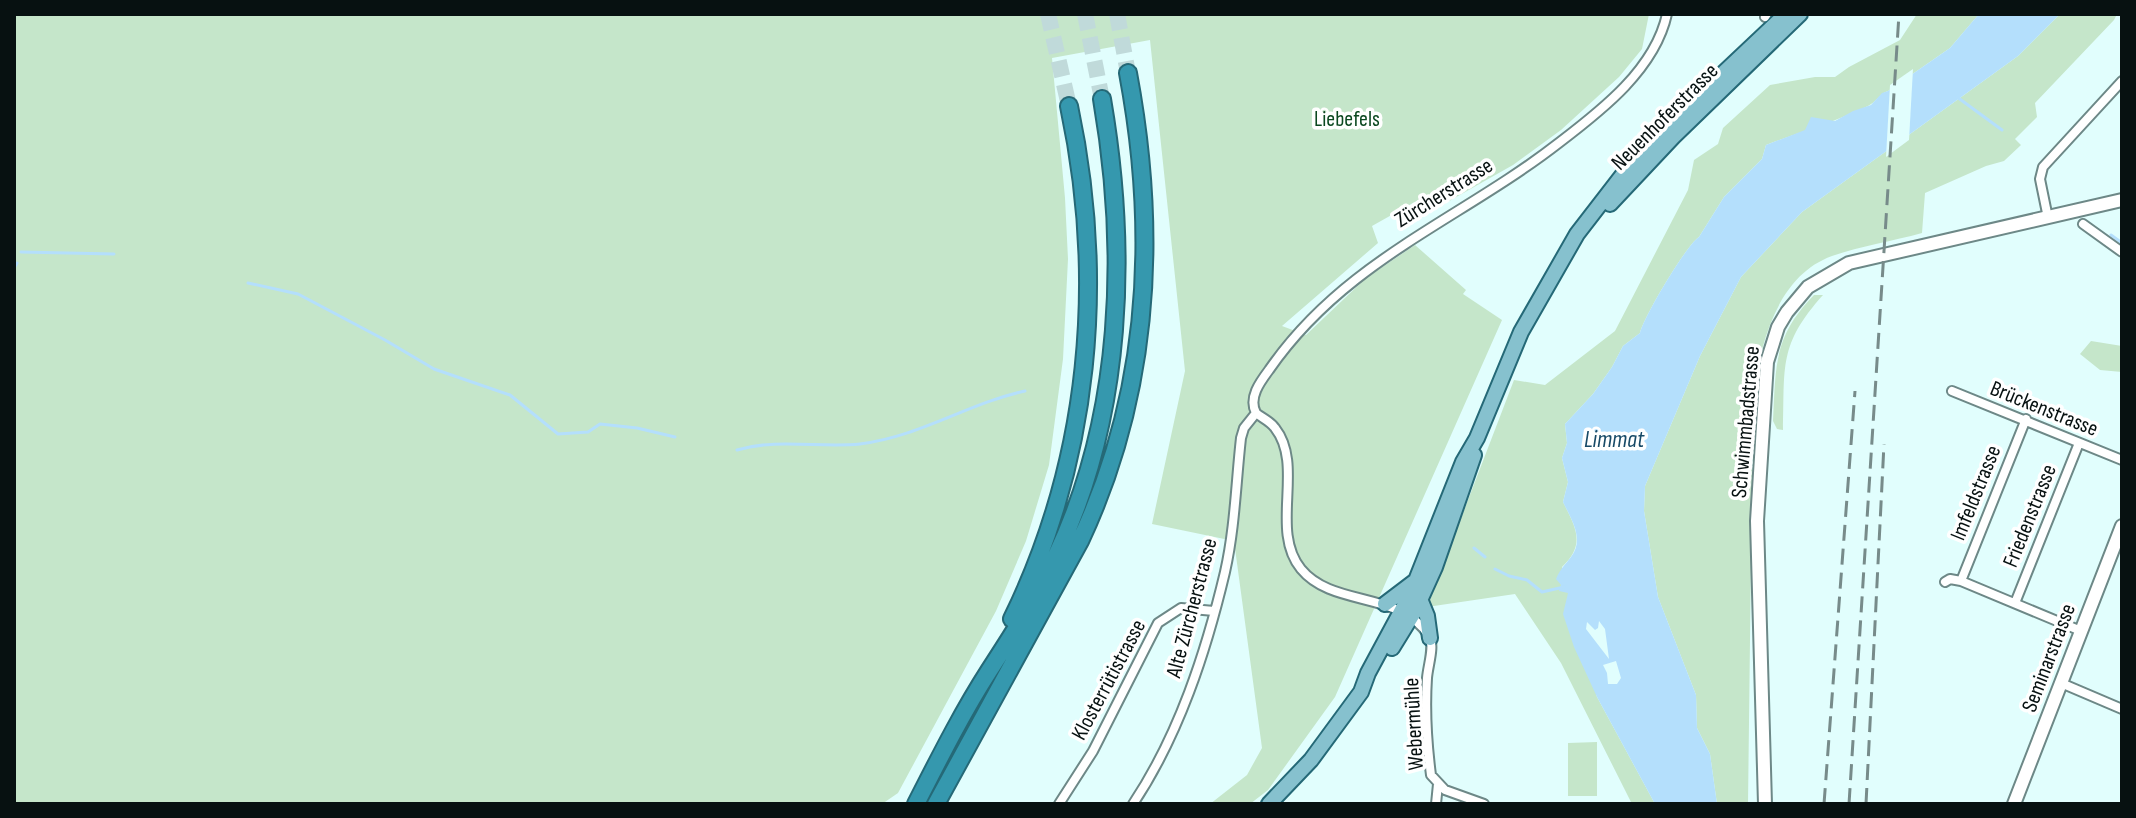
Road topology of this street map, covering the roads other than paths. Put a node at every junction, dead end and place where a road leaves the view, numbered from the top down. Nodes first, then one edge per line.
1 (1667, 14) edge
2 (1786, 14) edge
3 (1800, 14) edge
4 (1128, 73) tunnel mouth
5 (2122, 81) edge
6 (1102, 99) tunnel mouth
7 (1069, 106) tunnel mouth
8 (2122, 200) edge
9 (2048, 218) junction
10 (2083, 224) dead end
11 (2122, 252) edge
12 (1566, 256) junction
13 (1952, 391) dead end
14 (1256, 413) junction
15 (2026, 419) junction
16 (1477, 438) junction
17 (2079, 443) junction
18 (2122, 460) edge
19 (2122, 526) edge
20 (1417, 579) junction
21 (1961, 581) junction
22 (1945, 582) dead end
23 (1420, 599) junction
24 (2015, 603) junction
25 (1385, 604) junction
26 (1214, 611) junction
27 (1406, 616) junction
28 (2081, 631) junction
29 (1430, 638) junction
30 (989, 672) junction
31 (2061, 683) junction
32 (2122, 709) edge
33 (1438, 784) junction
34 (916, 804) edge
35 (936, 804) edge
36 (1059, 804) edge
37 (1133, 804) edge
38 (1269, 804) edge
39 (1436, 804) edge
40 (1484, 804) edge
41 (1765, 804) edge
42 (2014, 804) edge

1 - 14 street, Zürcherstrasse
2 - 12 main road, Neuenhoferstrasse
3 - 12 main road, Neuenhoferstrasse
4 - 35 highway
5 - 9 street
6 - 30 highway
7 - 30 highway
8 - 9 main road, Schwimmbadstrasse
9 - 41 main road, Schwimmbadstrasse
10 - 11 street
12 - 16 main road, Neuenhoferstrasse
13 - 15 street, Brückenstrasse
14 - 25 street
14 - 26 street, Alte Zürcherstrasse
15 - 17 street, Brückenstrasse
15 - 21 street, Imfeldstrasse
16 - 20 main road, Neuenhoferstrasse
16 - 23 main road, Neuenhoferstrasse
17 - 18 street, Brückenstrasse
17 - 24 street, Friedenstrasse
19 - 28 main road, Seminarstrasse
20 - 25 main road
20 - 27 main road, Neuenhoferstrasse
21 - 22 street
21 - 24 street
23 - 27 main road, Neuenhoferstrasse
23 - 29 main road
24 - 28 street
25 - 27 street
26 - 36 street, Klosterrütistrasse
26 - 37 street, Alte Zürcherstrasse
27 - 29 street
27 - 38 main road
28 - 31 main road, Seminarstrasse
29 - 33 street, Webermühle
30 - 34 highway
31 - 32 street
31 - 42 main road, Seminarstrasse
33 - 39 street
33 - 40 street, Webermühle

